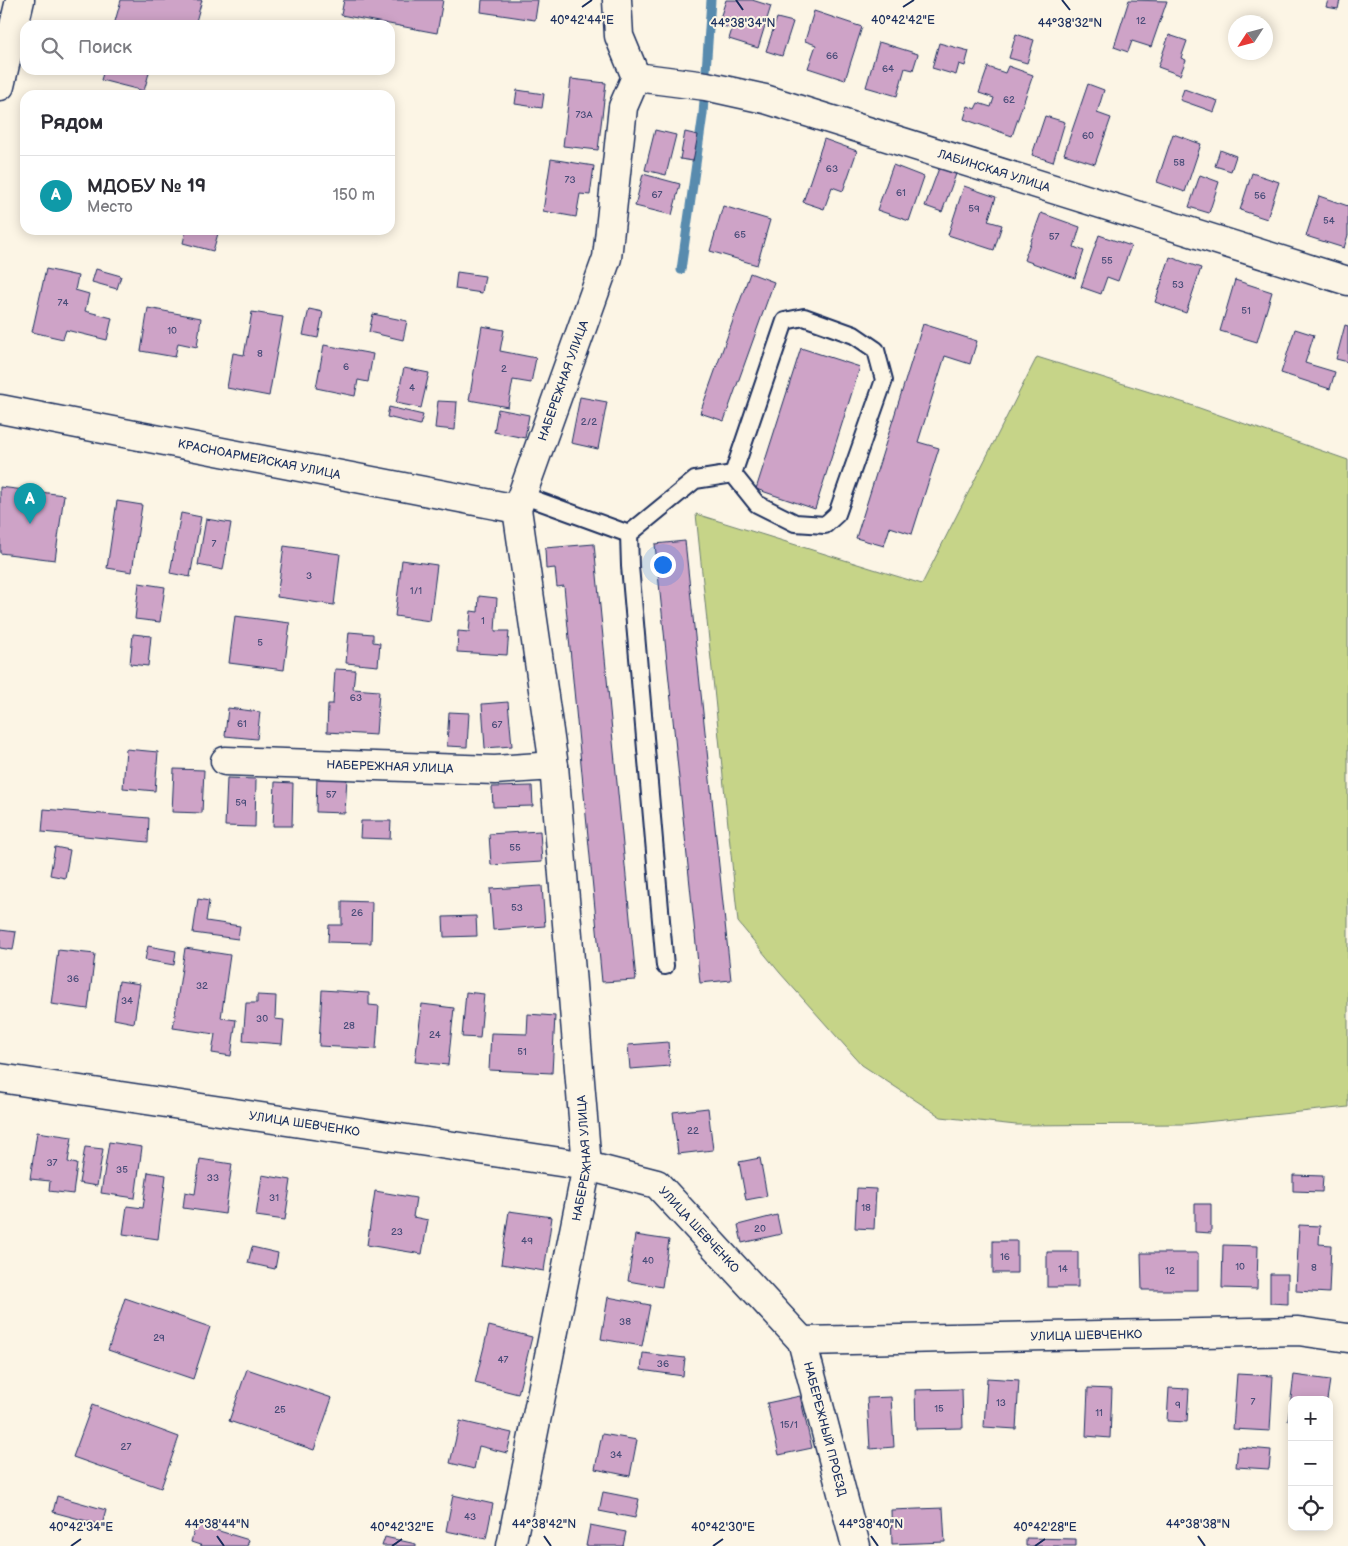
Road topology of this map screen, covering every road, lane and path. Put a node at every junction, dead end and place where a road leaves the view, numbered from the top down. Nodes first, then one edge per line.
1 (20, 0) edge
2 (617, 0) edge
3 (636, 77) junction
4 (0, 86) edge
5 (1348, 281) edge
6 (0, 409) edge
7 (733, 474) junction
8 (520, 502) junction
9 (629, 534) junction
10 (225, 760) dead end
11 (554, 766) junction
12 (665, 966) dead end
13 (0, 1078) edge
14 (587, 1166) junction
15 (1348, 1338) edge
16 (802, 1341) junction
17 (511, 1546) edge
18 (856, 1546) edge

1 - 4 street
2 - 3 street
3 - 5 street, ЛАБИНСКАЯ УЛИЦА
3 - 8 street, НАБЕРЕЖНАЯ УЛИЦА
6 - 8 street, КРАСНОАРМЕЙСКАЯ УЛИЦА
7 - 7 lane
7 - 9 lane
8 - 9 lane
8 - 11 street, НАБЕРЕЖНАЯ УЛИЦА
9 - 12 lane
10 - 11 street, НАБЕРЕЖНАЯ УЛИЦА
11 - 14 street, НАБЕРЕЖНАЯ УЛИЦА
13 - 14 street, УЛИЦА ШЕВЧЕНКО
14 - 16 street, УЛИЦА ШЕВЧЕНКО
14 - 17 street, НАБЕРЕЖНАЯ УЛИЦА
15 - 16 street, УЛИЦА ШЕВЧЕНКО
16 - 18 street, НАБЕРЕЖНЫЙ ПРОЕЗД

